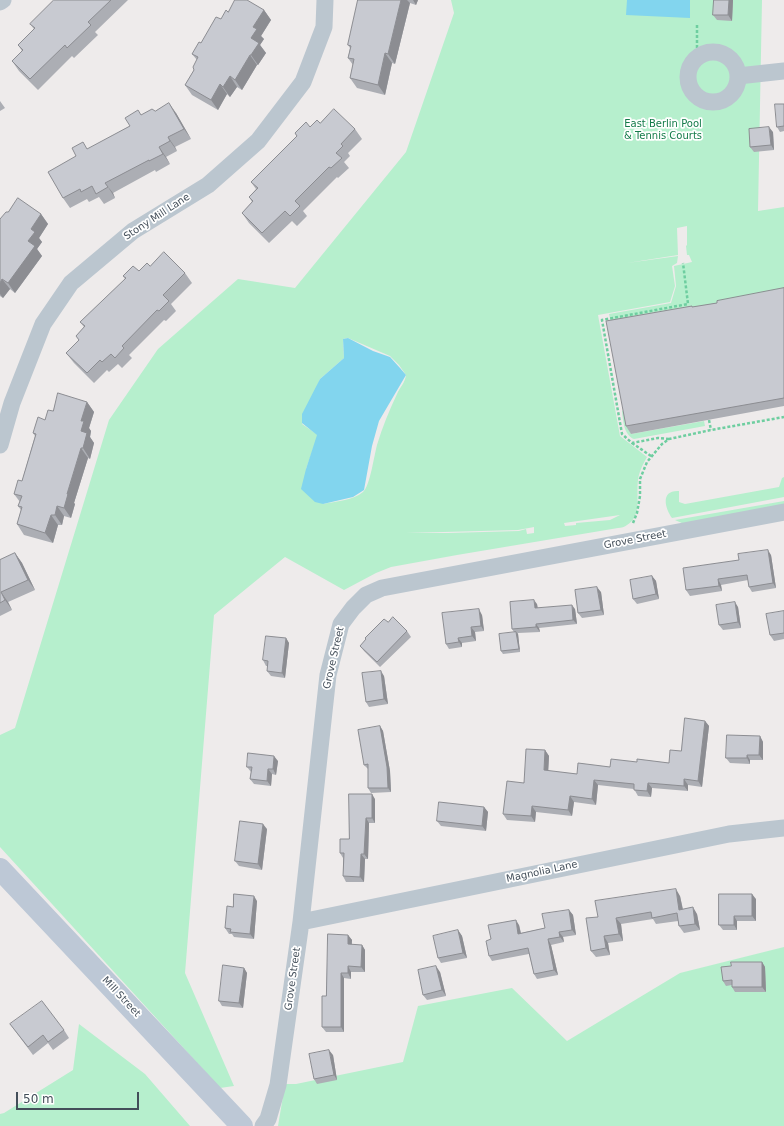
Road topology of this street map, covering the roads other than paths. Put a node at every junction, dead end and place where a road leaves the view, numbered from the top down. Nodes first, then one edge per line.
1 (4, 0) edge
2 (325, 0) edge
3 (0, 2) edge
4 (784, 71) edge
5 (738, 76) junction
6 (0, 445) edge
7 (784, 512) edge
8 (784, 828) edge
9 (0, 869) edge
10 (302, 922) junction
11 (242, 1126) edge
12 (263, 1126) edge

1 - 3 street
2 - 6 street, Stony Mill Lane
4 - 5 street
5 - 5 street
7 - 10 street, Grove Street
8 - 10 street, Magnolia Lane
9 - 11 main road, Mill Street
10 - 12 street, Grove Street

